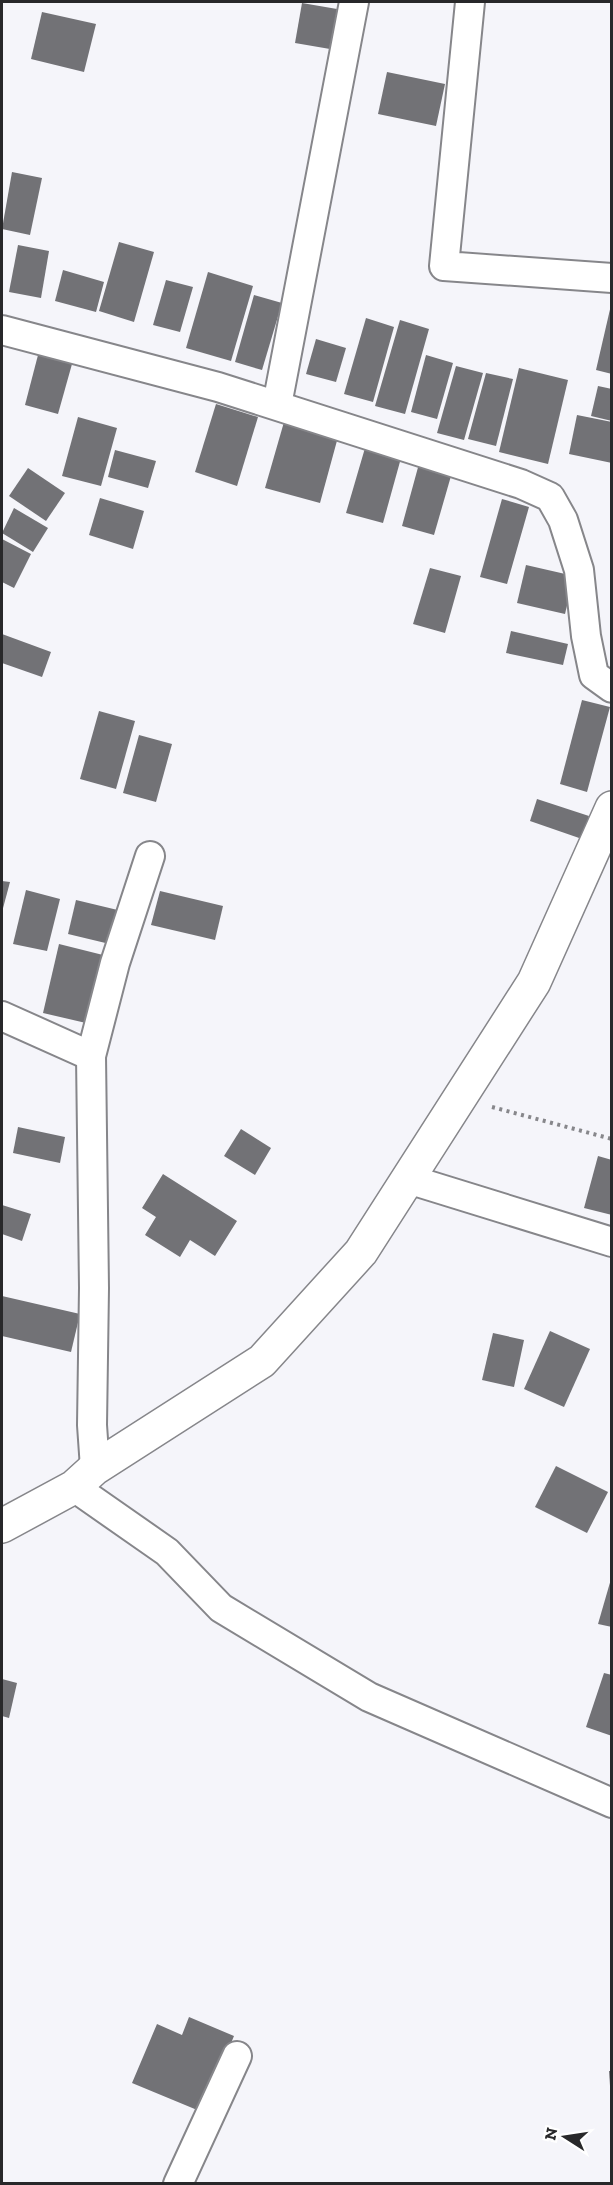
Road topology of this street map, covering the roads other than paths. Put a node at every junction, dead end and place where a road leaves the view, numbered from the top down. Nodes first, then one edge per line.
1 (354, 2) edge
2 (470, 2) edge
3 (612, 278) edge
4 (2, 330) edge
5 (277, 405) junction
6 (612, 688) edge
7 (612, 808) edge
8 (150, 856) dead end
9 (2, 1016) edge
10 (90, 1056) junction
11 (408, 1179) junction
12 (612, 1242) edge
13 (84, 1478) junction
14 (2, 1527) edge
15 (612, 1803) edge
16 (237, 2056) dead end
17 (178, 2184) edge

1 - 5 street
2 - 3 street
4 - 5 street
5 - 6 street
7 - 11 main road
8 - 10 street
9 - 10 street
10 - 13 street
11 - 12 street
11 - 13 main road
13 - 14 main road
13 - 15 street
16 - 17 street

